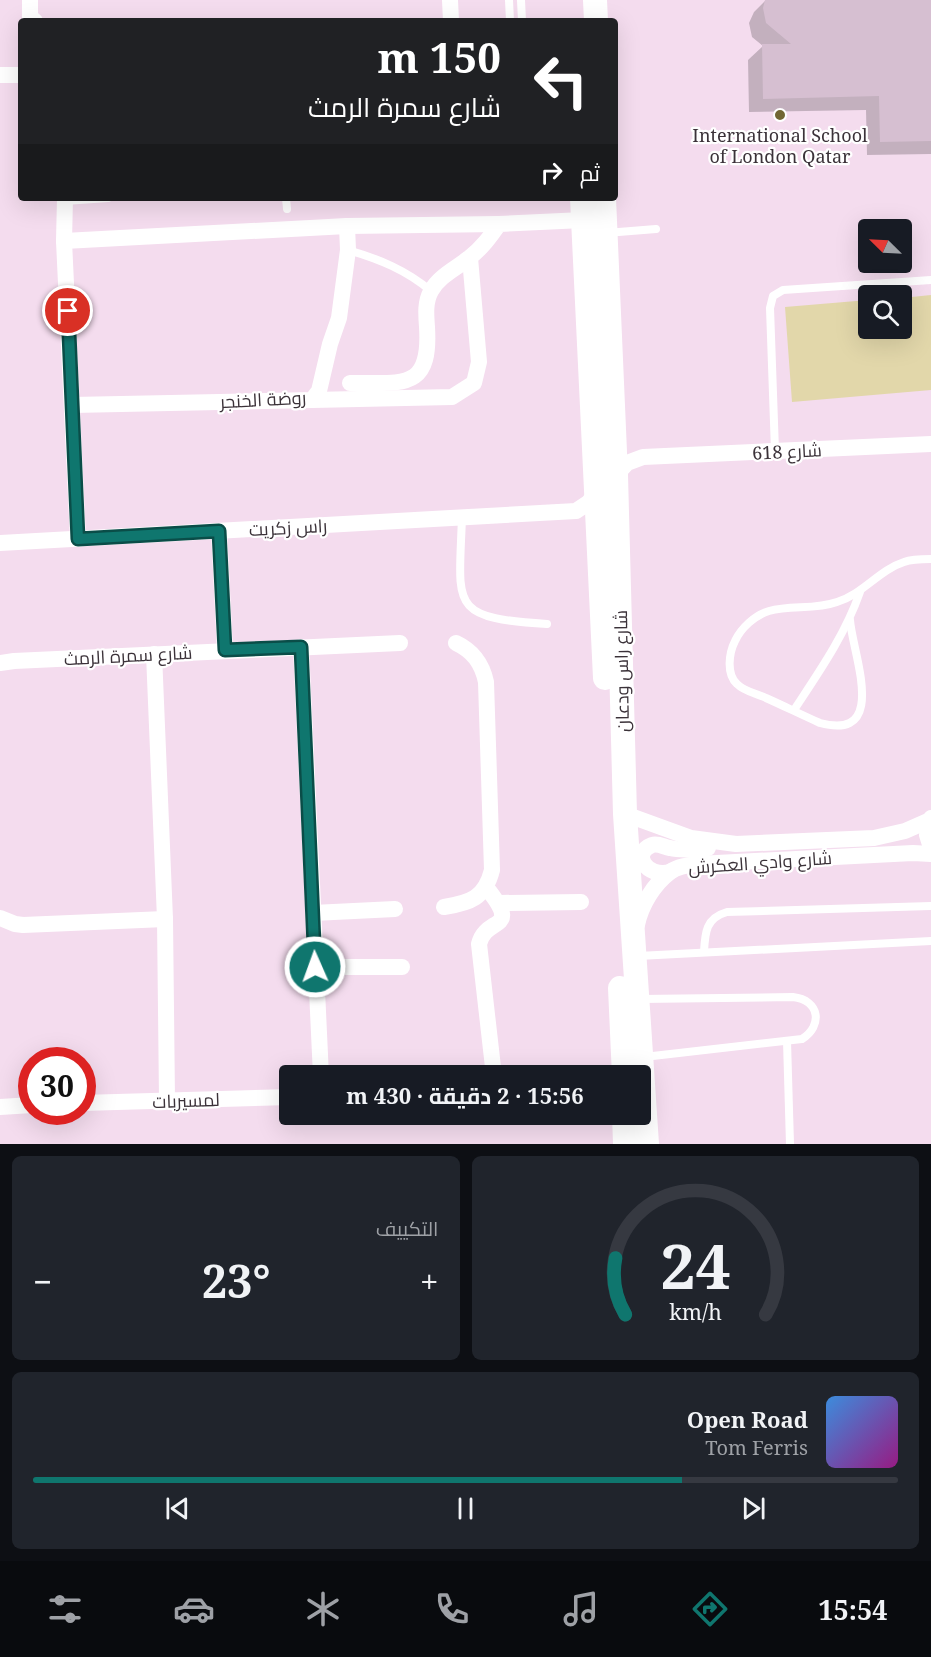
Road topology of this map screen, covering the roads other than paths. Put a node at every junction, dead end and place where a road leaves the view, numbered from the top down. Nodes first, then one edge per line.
1 (30, 0) edge
2 (450, 0) edge
3 (509, 0) edge
4 (521, 0) edge
5 (580, 0) edge
6 (595, 0) edge
7 (31, 18) edge
8 (451, 18) edge
9 (510, 18) edge
10 (522, 18) edge
11 (580, 18) edge
12 (596, 18) edge
13 (0, 75) edge
14 (18, 75) edge
15 (80, 201) edge
16 (286, 201) edge
17 (604, 201) edge
18 (62, 203) edge
19 (287, 209) dead end
20 (582, 209) edge
21 (499, 224) junction
22 (347, 226) junction
23 (656, 229) dead end
24 (606, 232) junction
25 (64, 241) junction
26 (348, 250) junction
27 (470, 258) junction
28 (931, 280) edge
29 (431, 291) junction
30 (350, 383) dead end
31 (312, 400) junction
32 (72, 405) junction
33 (615, 442) junction
34 (931, 445) edge
35 (775, 451) junction
36 (642, 457) junction
37 (616, 475) junction
38 (597, 492) junction
39 (576, 511) junction
40 (462, 517) junction
41 (598, 526) junction
42 (219, 531) junction
43 (78, 539) junction
44 (0, 543) edge
45 (931, 559) edge
46 (860, 592) junction
47 (850, 620) junction
48 (547, 624) dead end
49 (400, 643) dead end
50 (456, 644) dead end
51 (301, 647) junction
52 (225, 650) junction
53 (154, 654) junction
54 (0, 663) edge
55 (794, 710) junction
56 (625, 814) junction
57 (931, 819) edge
58 (736, 844) junction
59 (931, 848) edge
60 (931, 854) edge
61 (670, 872) junction
62 (486, 887) junction
63 (581, 902) dead end
64 (499, 903) junction
65 (931, 906) edge
66 (444, 907) dead end
67 (395, 909) dead end
68 (313, 914) junction
69 (0, 918) edge
70 (165, 919) junction
71 (931, 941) edge
72 (634, 948) junction
73 (704, 952) junction
74 (315, 967) junction
75 (402, 967) dead end
76 (637, 999) junction
77 (787, 1041) junction
78 (640, 1057) junction
79 (320, 1065) edge
80 (493, 1065) edge
81 (623, 1065) edge
82 (279, 1097) edge
83 (167, 1100) junction
84 (96, 1103) edge
85 (18, 1106) edge
86 (0, 1107) edge
87 (624, 1125) edge
88 (625, 1144) edge
89 (647, 1144) edge
90 (790, 1144) edge

1 - 7 street
2 - 8 street
3 - 9 lane
4 - 10 lane
5 - 11 street
6 - 12 street
13 - 14 street
15 - 18 lane
16 - 19 lane
17 - 24 street, شارع راس ودعان
18 - 25 street
20 - 21 street
20 - 38 street, شارع راس ودعان
21 - 22 street
21 - 27 street
22 - 25 street
22 - 26 street, روضة الخنجر
23 - 24 lane
24 - 33 street, شارع راس ودعان
25 - 32 street
26 - 29 lane
26 - 31 street, روضة الخنجر
27 - 29 street
27 - 31 street
28 - 35 lane
29 - 30 street
31 - 32 street, روضة الخنجر
32 - 43 street
33 - 36 street
33 - 37 street, شارع راس ودعان
34 - 35 street, شارع 618
35 - 36 street, شارع 618
36 - 37 street
37 - 56 street, شارع راس ودعان
38 - 39 street
38 - 41 street, شارع راس ودعان
39 - 40 street, راس زكريت
39 - 41 street
40 - 42 street, راس زكريت
40 - 48 lane
41 - 81 street, شارع راس ودعان
42 - 43 street, راس زكريت
42 - 52 street
43 - 44 street, راس زكريت
45 - 46 lane
46 - 47 lane
46 - 55 lane
47 - 55 lane
47 - 55 lane
49 - 51 street, شارع سمرة الرمث
50 - 62 street
51 - 52 street, شارع سمرة الرمث
51 - 68 street
52 - 53 street, شارع سمرة الرمث
53 - 54 street, شارع سمرة الرمث
53 - 70 street
56 - 58 street, شارع وادي العكرش
56 - 72 street, شارع راس ودعان
57 - 58 street, شارع وادي العكرش
57 - 59 street
58 - 61 street
60 - 61 street, شارع وادي العكرش
61 - 72 street, شارع وادي العكرش
62 - 64 street
62 - 66 street
63 - 64 street
64 - 80 street
65 - 73 lane
67 - 68 street
68 - 74 street
69 - 70 street
70 - 83 street
71 - 73 lane
72 - 73 lane
72 - 76 street, شارع راس ودعان
74 - 75 street
74 - 79 street
76 - 77 lane
76 - 78 street, شارع راس ودعان
77 - 78 lane
77 - 90 lane
78 - 89 street, شارع راس ودعان
82 - 83 street, لمسيربات
83 - 84 street, لمسيربات
85 - 86 street
87 - 88 street

